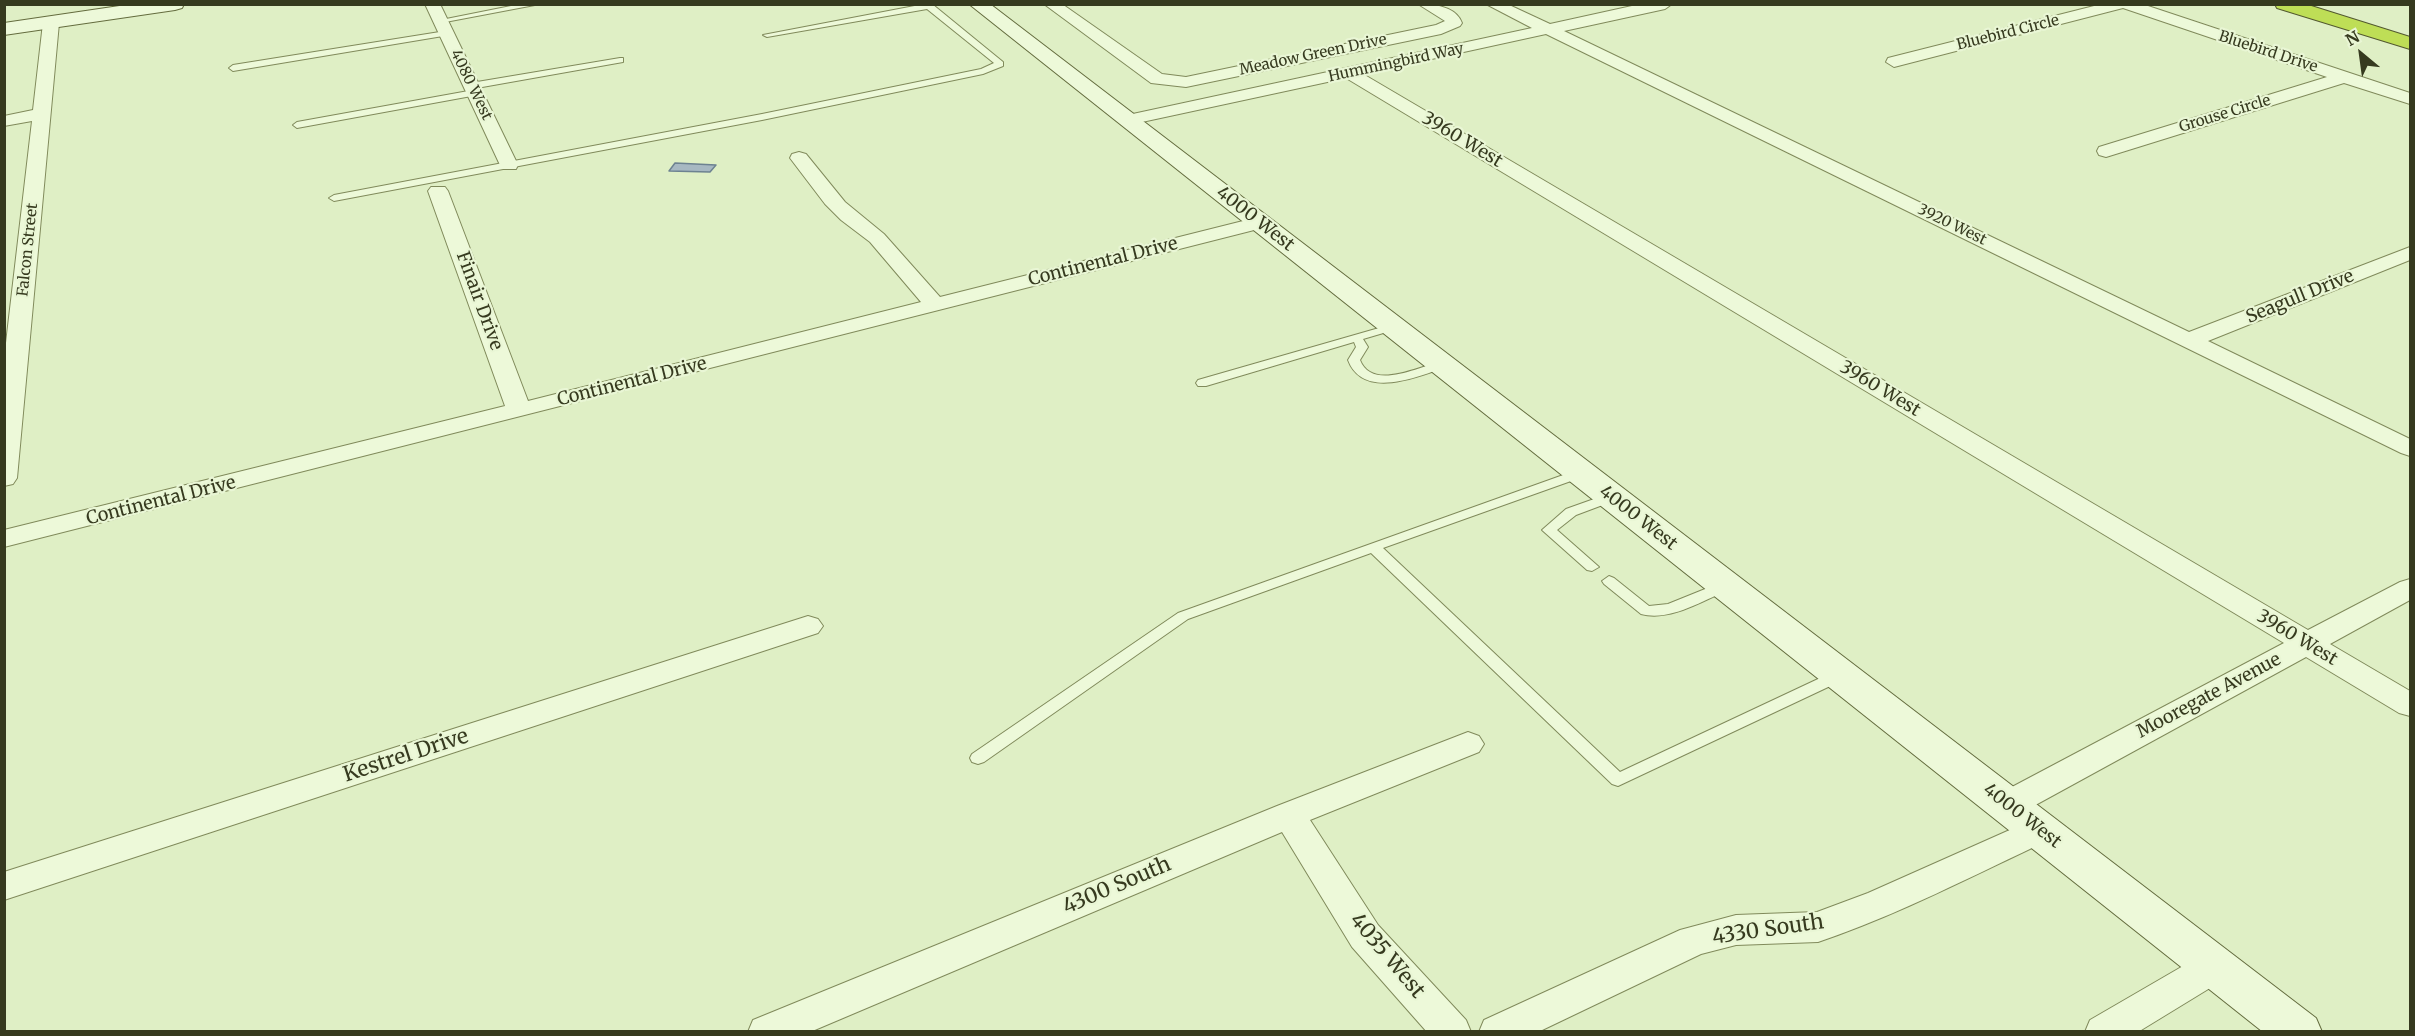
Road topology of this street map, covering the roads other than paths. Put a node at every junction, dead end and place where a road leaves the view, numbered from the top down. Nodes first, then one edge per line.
1 (175, 4) edge
2 (432, 4) edge
3 (537, 4) edge
4 (978, 4) edge
5 (1051, 4) edge
6 (1425, 4) edge
7 (1492, 4) edge
8 (1665, 4) edge
9 (2123, 4) edge
10 (2284, 4) edge
11 (2346, 4) edge
12 (931, 5) edge
13 (51, 23) junction
14 (2410, 24) edge
15 (442, 27) junction
16 (4, 29) edge
17 (1547, 30) junction
18 (767, 34) dead end
19 (2410, 43) edge
20 (620, 60) dead end
21 (1894, 62) dead end
22 (233, 68) dead end
23 (1349, 73) junction
24 (2344, 77) junction
25 (473, 89) junction
26 (2410, 99) edge
27 (42, 114) junction
28 (1128, 120) junction
29 (4, 121) edge
30 (297, 125) dead end
31 (2106, 151) dead end
32 (799, 158) dead end
33 (509, 165) junction
34 (438, 191) dead end
35 (333, 198) dead end
36 (1259, 223) junction
37 (2410, 253) edge
38 (935, 305) junction
39 (1394, 327) junction
40 (1357, 338) junction
41 (2189, 340) junction
42 (1442, 365) junction
43 (1202, 383) dead end
44 (519, 411) junction
45 (2410, 447) edge
46 (1580, 473) junction
47 (4, 478) edge
48 (1611, 497) junction
49 (4, 539) edge
50 (1373, 547) junction
51 (1592, 567) dead end
52 (1609, 581) dead end
53 (1725, 586) junction
54 (2410, 588) edge
55 (808, 626) dead end
56 (2307, 644) junction
57 (1840, 675) junction
58 (2410, 705) edge
59 (1468, 744) dead end
60 (978, 758) dead end
61 (2007, 805) junction
62 (1289, 815) junction
63 (2039, 830) junction
64 (4, 886) edge
65 (2215, 966) junction
66 (767, 1032) edge
67 (1452, 1032) edge
68 (1498, 1032) edge
69 (2104, 1032) edge
70 (2299, 1032) edge

1 - 13 street
2 - 15 street, 4080 West
3 - 15 lane
4 - 28 street, 4000 West
5 - 6 street, Meadow Green Drive
7 - 17 street, 3920 West
8 - 17 street, Hummingbird Way
9 - 21 street, Bluebird Circle
9 - 24 street, Bluebird Drive
10 - 19 highway
11 - 14 highway
12 - 18 lane
12 - 33 lane
13 - 16 street
13 - 27 street, Falcon Street
15 - 22 lane
15 - 25 street, 4080 West
17 - 23 street, Hummingbird Way
17 - 41 street, 3920 West
20 - 25 lane
23 - 28 street, Hummingbird Way
23 - 56 street, 3960 West
24 - 26 street, Bluebird Drive
24 - 31 street, Grouse Circle
25 - 30 lane
25 - 33 street, 4080 West
27 - 29 street
27 - 47 street, Falcon Street
28 - 36 street, 4000 West
32 - 38 street
33 - 35 lane
34 - 44 street, Finair Drive
36 - 38 street, Continental Drive
36 - 39 street, 4000 West
37 - 41 street, Seagull Drive
38 - 44 street, Continental Drive
39 - 40 lane
39 - 42 street, 4000 West
40 - 42 lane
40 - 43 lane
41 - 45 street, 3920 West
42 - 46 street, 4000 West
44 - 49 street, Continental Drive
46 - 48 street, 4000 West
46 - 50 lane
48 - 51 lane
48 - 53 street, 4000 West
50 - 57 lane
50 - 60 lane
52 - 53 lane
53 - 57 street, 4000 West
54 - 56 street, Mooregate Avenue
55 - 64 street, Kestrel Drive
56 - 58 street, 3960 West
56 - 61 street, Mooregate Avenue
57 - 61 street, 4000 West
59 - 62 street, 4300 South
61 - 63 street, 4000 West
62 - 66 street, 4300 South
62 - 67 street, 4035 West
63 - 65 street, 4000 West
63 - 68 street, 4330 South
65 - 69 street
65 - 70 street, 4000 West

